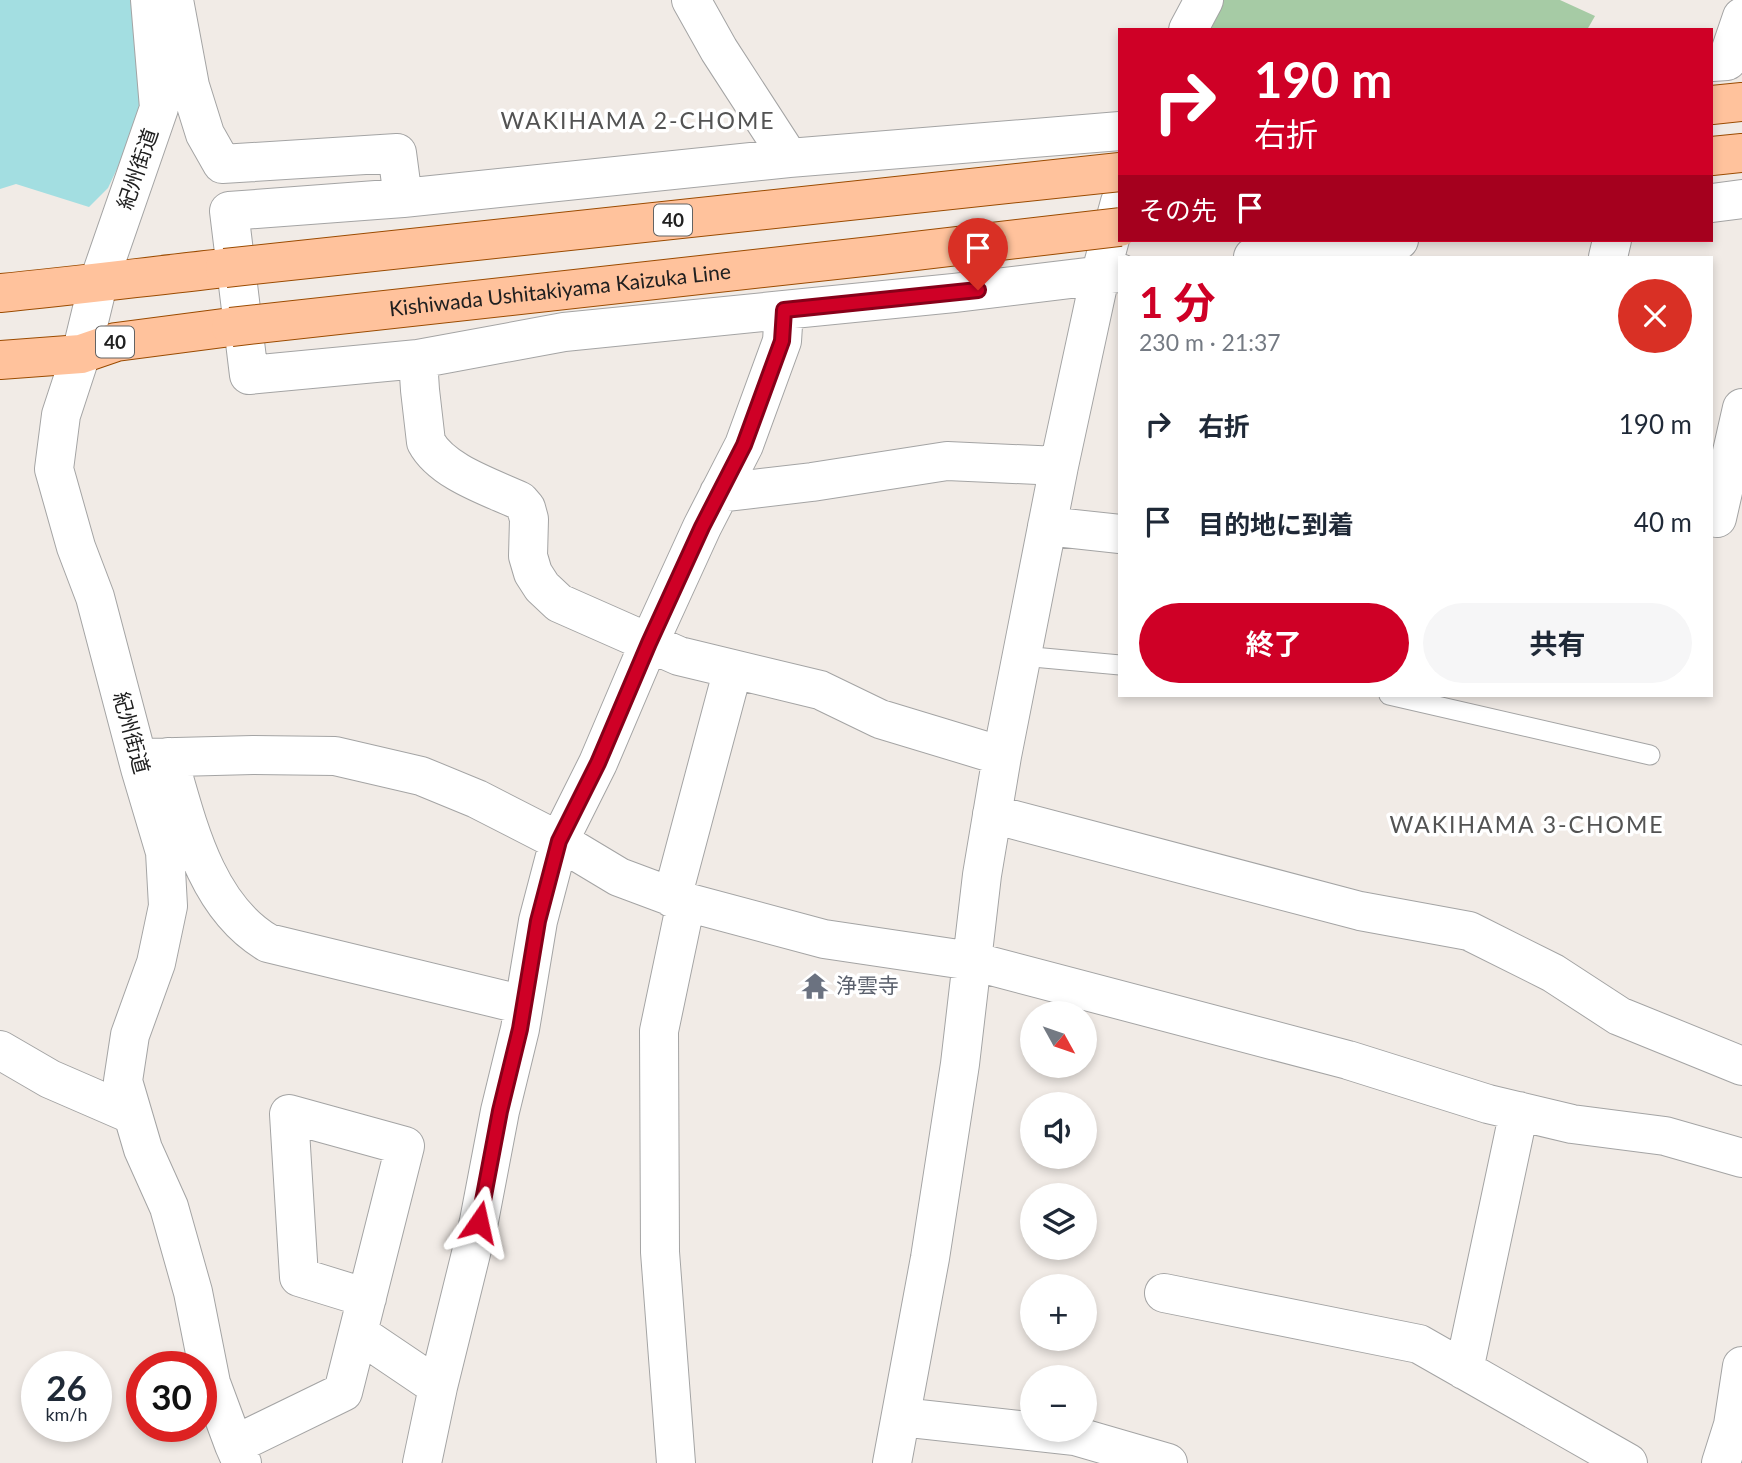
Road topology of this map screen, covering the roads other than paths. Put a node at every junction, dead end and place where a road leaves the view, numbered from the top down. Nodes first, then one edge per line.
1 (150, 0) edge
2 (174, 0) edge
3 (691, 0) edge
4 (1204, 0) edge
5 (1742, 18) edge
6 (1189, 28) edge
7 (1713, 62) edge
8 (1742, 102) edge
9 (1713, 105) edge
10 (1118, 131) edge
11 (1742, 153) edge
12 (1713, 156) edge
13 (789, 158) junction
14 (222, 164) junction
15 (1118, 172) edge
16 (403, 198) junction
17 (1742, 199) edge
18 (1713, 203) edge
19 (229, 211) junction
20 (1118, 216) edge
21 (1118, 227) edge
22 (1382, 242) edge
23 (1262, 256) edge
24 (1110, 274) edge
25 (98, 284) junction
26 (0, 293) edge
27 (784, 310) junction
28 (81, 354) junction
29 (418, 359) junction
30 (0, 360) edge
31 (1742, 408) edge
32 (1059, 466) junction
33 (719, 493) junction
34 (1713, 517) edge
35 (1047, 526) junction
36 (1118, 534) edge
37 (649, 643) junction
38 (1022, 656) junction
39 (1118, 665) edge
40 (733, 669) junction
41 (1398, 697) edge
42 (1650, 755) dead end
43 (1002, 756) junction
44 (153, 758) junction
45 (992, 814) junction
46 (559, 841) junction
47 (679, 900) junction
48 (972, 961) junction
49 (524, 1005) junction
50 (0, 1050) edge
51 (1742, 1066) edge
52 (1520, 1111) junction
53 (133, 1115) junction
54 (1741, 1155) edge
55 (1164, 1293) dead end
56 (362, 1316) junction
57 (1742, 1366) edge
58 (1464, 1370) junction
59 (438, 1387) junction
60 (901, 1417) junction
61 (238, 1454) edge
62 (422, 1463) edge
63 (676, 1463) edge
64 (892, 1463) edge
65 (1168, 1463) edge
66 (1628, 1463) edge
67 (1721, 1463) edge

1 - 25 street, 紀州街道
2 - 14 street
3 - 13 street
4 - 6 street
5 - 7 street
8 - 9 main road
10 - 13 street
11 - 12 main road
13 - 16 street
14 - 16 street
14 - 19 street
15 - 25 main road, 40, bridge
16 - 19 street
17 - 18 street
19 - 29 street
20 - 24 street
21 - 28 main road, Kishiwada Ushitakiyama Kaizuka Line / 40, bridge
22 - 23 street
24 - 27 street
24 - 32 street
25 - 26 main road, 40
25 - 28 street, 紀州街道
27 - 29 street
27 - 33 street
28 - 30 main road, Kishiwada Ushitakiyama Kaizuka Line / 40
28 - 44 street, 紀州街道
29 - 37 street
31 - 34 street
32 - 33 street
32 - 35 street
33 - 37 street
35 - 36 street
35 - 38 street
37 - 40 street
37 - 46 street
38 - 39 lane
38 - 43 street
40 - 43 street
40 - 47 street
41 - 42 lane
43 - 45 street
44 - 46 street
44 - 49 street
44 - 53 street, 紀州街道
45 - 48 street
45 - 51 street
46 - 47 street
46 - 49 street
47 - 48 street
47 - 63 street
48 - 52 street
48 - 60 street
49 - 59 street
50 - 53 street
52 - 54 street
52 - 58 street
53 - 61 street, 紀州街道
55 - 58 street
56 - 56 street
56 - 59 street
56 - 61 street
57 - 67 street
58 - 66 street
59 - 62 street
60 - 64 street
60 - 65 street

